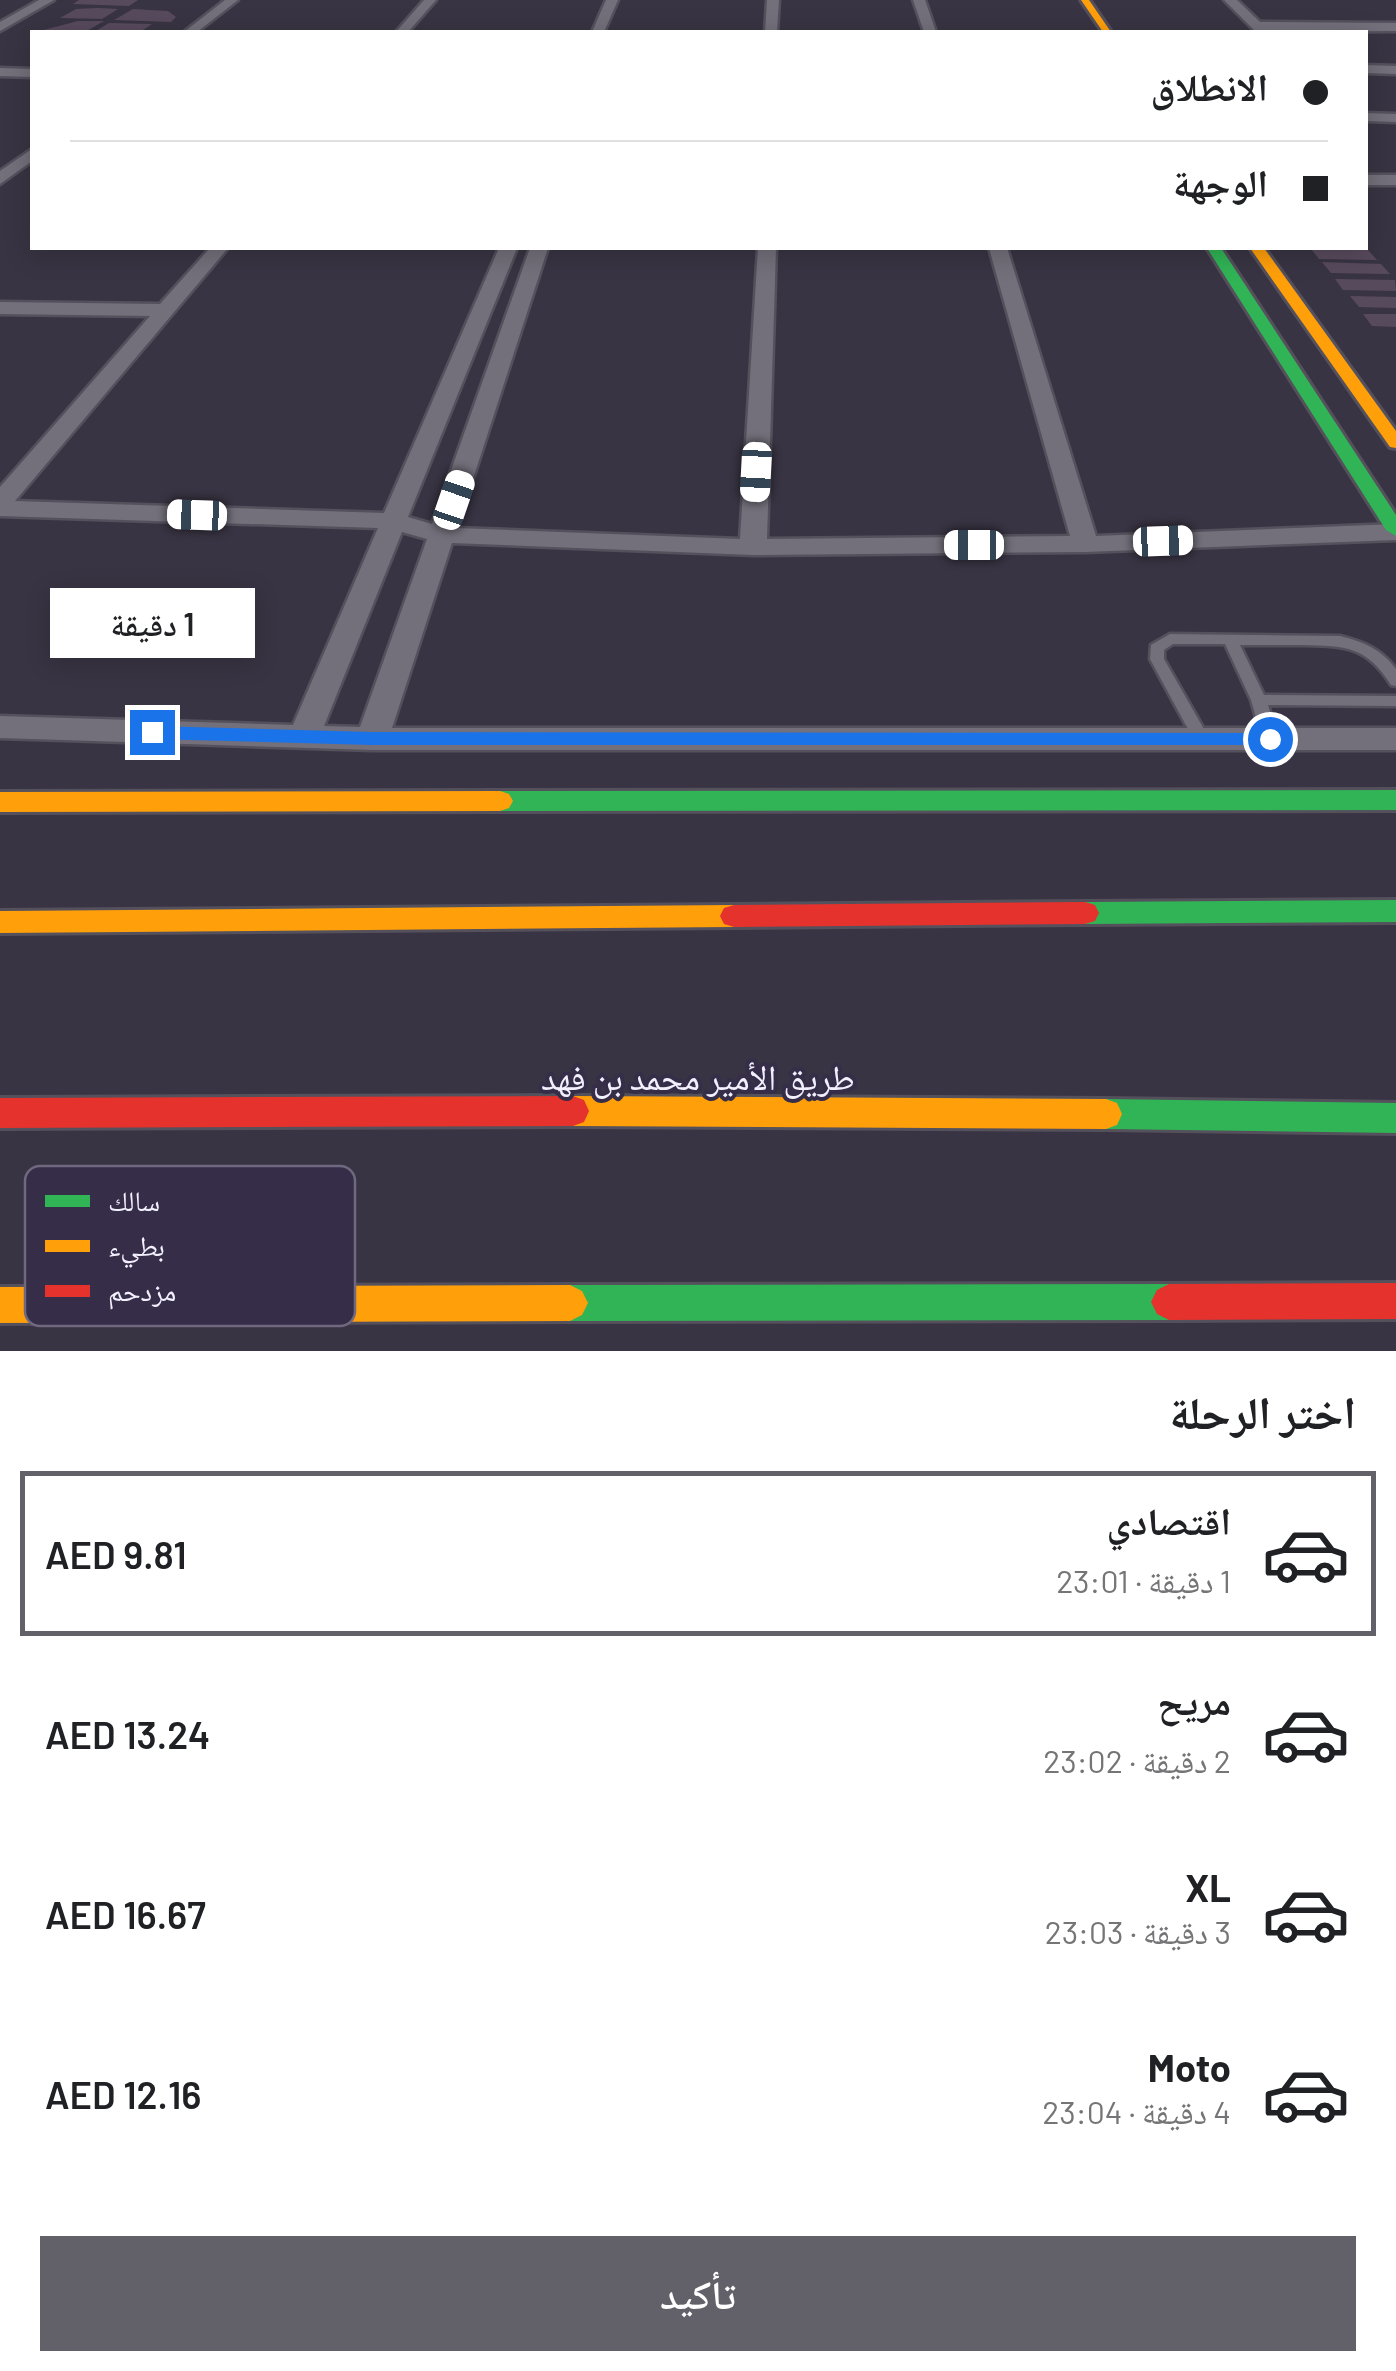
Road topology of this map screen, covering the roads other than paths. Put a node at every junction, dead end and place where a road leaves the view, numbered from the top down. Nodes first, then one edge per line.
1 (48, 0) edge
2 (232, 0) edge
3 (430, 0) edge
4 (612, 0) edge
5 (774, 0) edge
6 (919, 0) edge
7 (1085, 0) edge
8 (1230, 0) edge
9 (0, 27) edge
10 (1396, 27) edge
11 (1260, 29) edge
12 (193, 30) edge
13 (404, 30) edge
14 (599, 30) edge
15 (771, 30) edge
16 (929, 30) edge
17 (1106, 30) edge
18 (1368, 69) edge
19 (1396, 70) edge
20 (0, 72) edge
21 (30, 73) edge
22 (1368, 117) edge
23 (1396, 118) edge
24 (30, 156) edge
25 (0, 179) edge
26 (1368, 180) edge
27 (1396, 180) edge
28 (216, 250) edge
29 (507, 250) edge
30 (539, 250) edge
31 (767, 250) edge
32 (999, 250) edge
33 (1215, 250) edge
34 (1259, 250) edge
35 (0, 308) edge
36 (165, 310) junction
37 (1396, 443) edge
38 (0, 505) edge
39 (394, 522) junction
40 (1396, 531) edge
41 (441, 536) junction
42 (1086, 544) junction
43 (752, 547) junction
44 (1230, 640) junction
45 (1396, 681) edge
46 (1259, 700) junction
47 (1396, 700) edge
48 (0, 727) edge
49 (303, 738) junction
50 (372, 738) junction
51 (1201, 738) junction
52 (1270, 739) junction
53 (1396, 739) edge
54 (1206, 798) junction
55 (1396, 800) edge
56 (0, 802) edge
57 (1396, 823) edge
58 (1396, 910) edge
59 (0, 922) edge
60 (0, 1113) edge
61 (91, 1113) junction
62 (1396, 1118) edge
63 (0, 1123) edge
64 (1396, 1301) edge
65 (355, 1304) edge
66 (0, 1305) edge
67 (25, 1305) edge

1 - 9 street
2 - 12 street
3 - 13 street
4 - 14 street
5 - 15 street
6 - 16 street
7 - 17 main road
8 - 11 street
10 - 11 street
18 - 19 street
20 - 21 street
22 - 23 street
24 - 25 street
26 - 27 street
28 - 36 street
29 - 39 street
30 - 41 street
31 - 43 street
32 - 42 street
33 - 40 main road
34 - 37 main road
35 - 36 street
36 - 38 street
38 - 39 street
39 - 41 street
39 - 49 street
40 - 42 street
41 - 43 street
41 - 50 street
42 - 43 street
44 - 45 lane
44 - 46 lane
44 - 51 lane
46 - 47 lane
46 - 52 lane
48 - 49 street
49 - 50 street
50 - 51 street
51 - 52 street
52 - 53 street
54 - 55 main road
54 - 56 main road
54 - 57 main road
58 - 59 main road
60 - 61 main road, طريق الأمير محمد بن فهد
61 - 62 main road, طريق الأمير محمد بن فهد
61 - 63 main road
64 - 65 main road
66 - 67 main road

